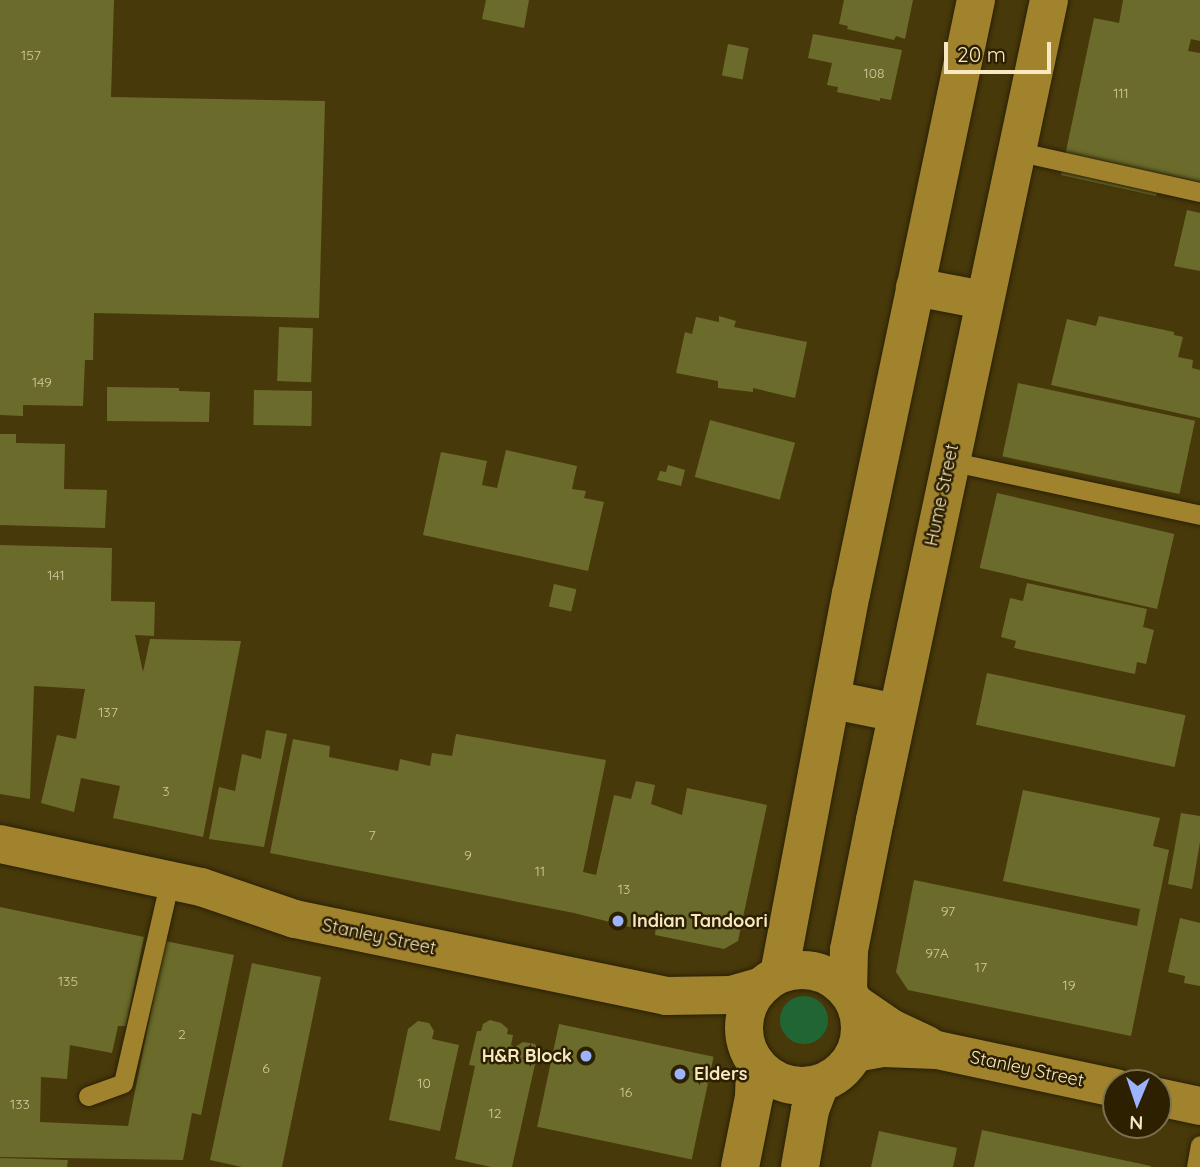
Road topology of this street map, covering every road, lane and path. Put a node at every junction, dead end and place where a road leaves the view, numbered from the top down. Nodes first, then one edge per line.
1 (976, 0) edge
2 (1049, 0) edge
3 (1016, 151) junction
4 (1200, 192) edge
5 (915, 287) junction
6 (983, 300) junction
7 (950, 461) junction
8 (1200, 515) edge
9 (833, 700) junction
10 (897, 713) junction
11 (0, 844) edge
12 (170, 880) junction
13 (770, 980) junction
14 (852, 998) junction
15 (937, 1049) junction
16 (855, 1053) junction
17 (755, 1062) junction
18 (820, 1084) junction
19 (1102, 1085) edge
20 (88, 1096) dead end
21 (1172, 1100) edge
22 (1200, 1106) edge
23 (1200, 1145) edge
24 (740, 1167) edge
25 (800, 1167) edge
26 (1196, 1167) edge

1 - 5 street
2 - 3 street, Hume Street
3 - 4 lane
3 - 6 street, Hume Street
5 - 6 street
5 - 9 street
6 - 7 street, Hume Street
7 - 8 lane
7 - 10 street, Hume Street
9 - 10 street
9 - 13 street
10 - 14 street, Hume Street
11 - 12 street, Stanley Street
12 - 13 street, Stanley Street
12 - 20 lane
13 - 14 street
13 - 17 street
14 - 15 street, Stanley Street
14 - 16 street
15 - 16 street, Stanley Street
15 - 19 street, Stanley Street
16 - 18 street
17 - 18 street
17 - 24 street
18 - 25 street
21 - 22 street
23 - 26 lane

